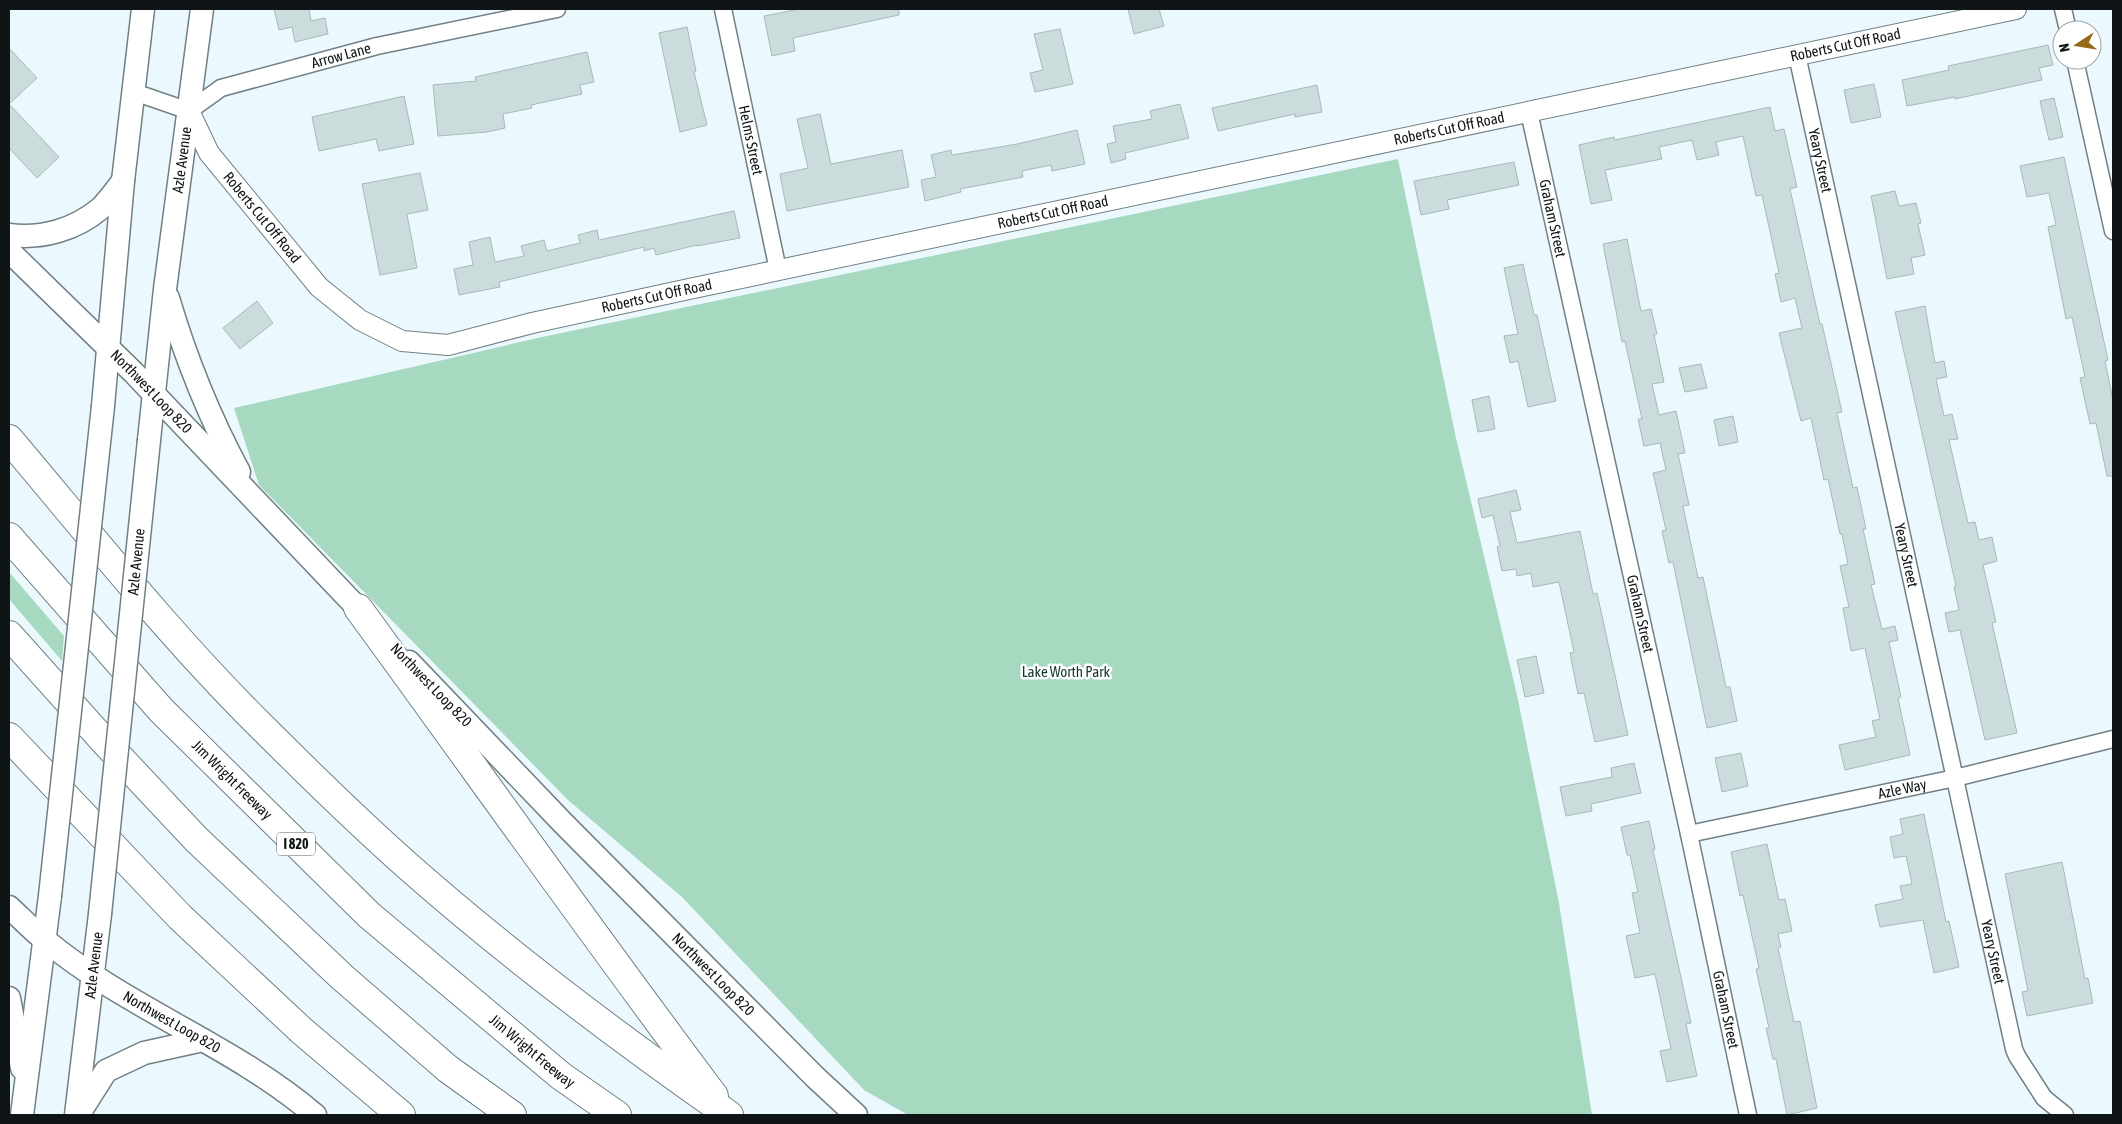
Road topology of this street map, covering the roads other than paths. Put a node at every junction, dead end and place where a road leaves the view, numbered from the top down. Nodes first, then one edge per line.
1 (143, 9) edge
2 (202, 9) edge
3 (557, 9) edge
4 (723, 9) edge
5 (2016, 9) edge
6 (1797, 55) junction
7 (2077, 70) edge
8 (134, 92) junction
9 (189, 111) junction
10 (1529, 112) junction
11 (124, 181) junction
12 (2113, 231) edge
13 (9, 234) edge
14 (9, 251) edge
15 (778, 270) junction
16 (165, 289) junction
17 (108, 348) junction
18 (154, 394) junction
19 (9, 438) edge
20 (251, 495) junction
21 (9, 537) edge
22 (358, 608) junction
23 (9, 635) edge
24 (9, 737) edge
25 (2113, 739) edge
26 (1955, 778) junction
27 (1689, 834) junction
28 (9, 907) edge
29 (45, 940) junction
30 (94, 975) junction
31 (9, 998) edge
32 (203, 1040) junction
33 (26, 1090) junction
34 (22, 1115) edge
35 (77, 1115) edge
36 (315, 1115) edge
37 (401, 1115) edge
38 (512, 1115) edge
39 (617, 1115) edge
40 (729, 1115) edge
41 (856, 1115) edge
42 (1748, 1115) edge
43 (2065, 1115) edge

1 - 8 main road
2 - 9 main road, Azle Avenue
3 - 9 street, Arrow Lane
4 - 15 street, Helms Street
5 - 6 street, Roberts Cut Off Road
6 - 10 street, Roberts Cut Off Road
6 - 26 street, Yeary Street
7 - 12 street
8 - 9 street
8 - 11 main road
9 - 15 street, Roberts Cut Off Road
9 - 16 main road, Azle Avenue
10 - 15 street, Roberts Cut Off Road
10 - 27 street, Graham Street
11 - 13 main road
11 - 17 main road
14 - 17 main road, Northwest Loop 820
16 - 18 main road, Azle Avenue
16 - 20 main road
17 - 18 main road, Northwest Loop 820
17 - 29 main road, bridge
18 - 20 main road, Northwest Loop 820
18 - 30 main road, Azle Avenue, bridge
19 - 40 highway
20 - 22 main road, Northwest Loop 820
21 - 39 highway, Jim Wright Freeway / I 820
22 - 40 highway
22 - 41 main road, Northwest Loop 820
23 - 38 highway
24 - 37 highway
25 - 26 street, Azle Way
26 - 27 street, Azle Way
26 - 43 street, Yeary Street
27 - 42 street, Graham Street
28 - 29 main road, Northwest Loop 820
29 - 30 main road, Northwest Loop 820
29 - 33 main road
30 - 32 main road, Northwest Loop 820
30 - 35 main road, Azle Avenue
31 - 33 main road
32 - 35 main road
32 - 36 main road, Northwest Loop 820
33 - 34 main road

